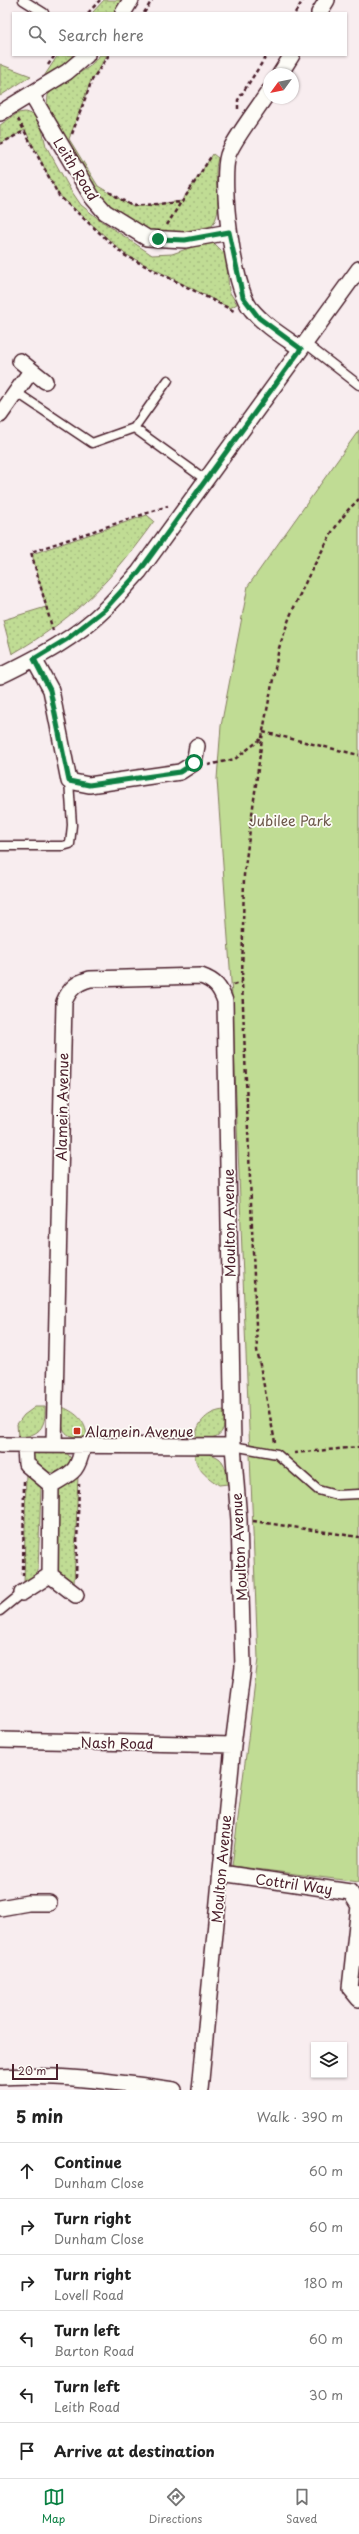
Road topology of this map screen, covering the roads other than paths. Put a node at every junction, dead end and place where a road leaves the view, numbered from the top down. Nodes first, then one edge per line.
1 (24, 0) edge
2 (131, 0) edge
3 (327, 0) edge
4 (42, 12) edge
5 (124, 12) edge
6 (320, 12) edge
7 (86, 56) edge
8 (291, 56) edge
9 (284, 68) edge
10 (31, 94) junction
11 (263, 100) edge
12 (0, 114) edge
13 (229, 232) junction
14 (359, 269) edge
15 (303, 346) junction
16 (168, 380) dead end
17 (45, 381) dead end
18 (359, 385) edge
19 (16, 392) junction
20 (0, 415) edge
21 (134, 428) junction
22 (206, 480) junction
23 (34, 659) junction
24 (0, 676) edge
25 (197, 746) dead end
26 (69, 781) junction
27 (0, 846) edge
28 (226, 1001) joint
29 (0, 1445) edge
30 (54, 1445) junction
31 (25, 1446) junction
32 (233, 1446) junction
33 (83, 1447) junction
34 (51, 1485) junction
35 (359, 1494) edge
36 (50, 1575) junction
37 (22, 1594) joint
38 (76, 1595) dead end
39 (0, 1611) edge
40 (0, 1740) edge
41 (233, 1745) junction
42 (221, 1873) junction
43 (49, 1903) dead end
44 (0, 1908) edge
45 (359, 1999) edge
46 (0, 2077) edge
47 (174, 2090) edge
48 (200, 2090) edge

1 - 4 lane
2 - 5 street
3 - 6 street
7 - 10 street
8 - 9 street
10 - 12 street
10 - 13 street, Leith Road
11 - 13 street
13 - 15 street
14 - 15 street
15 - 18 lane
15 - 22 street
16 - 21 lane
17 - 19 street
19 - 20 street
19 - 21 lane
21 - 22 lane
22 - 23 street
23 - 24 street
23 - 26 street
25 - 26 street
26 - 27 lane
28 - 30 street, Alamein Avenue
28 - 32 street, Moulton Avenue
29 - 31 street
30 - 31 street
30 - 33 street
31 - 34 street
32 - 33 street
32 - 35 lane
32 - 41 street, Moulton Avenue
33 - 34 street
34 - 36 street
36 - 37 street
36 - 38 street
37 - 39 lane
40 - 41 street, Nash Road
41 - 42 street, Moulton Avenue
42 - 45 street, Cottril Way
42 - 48 street, Moulton Avenue
43 - 44 street
46 - 47 street

